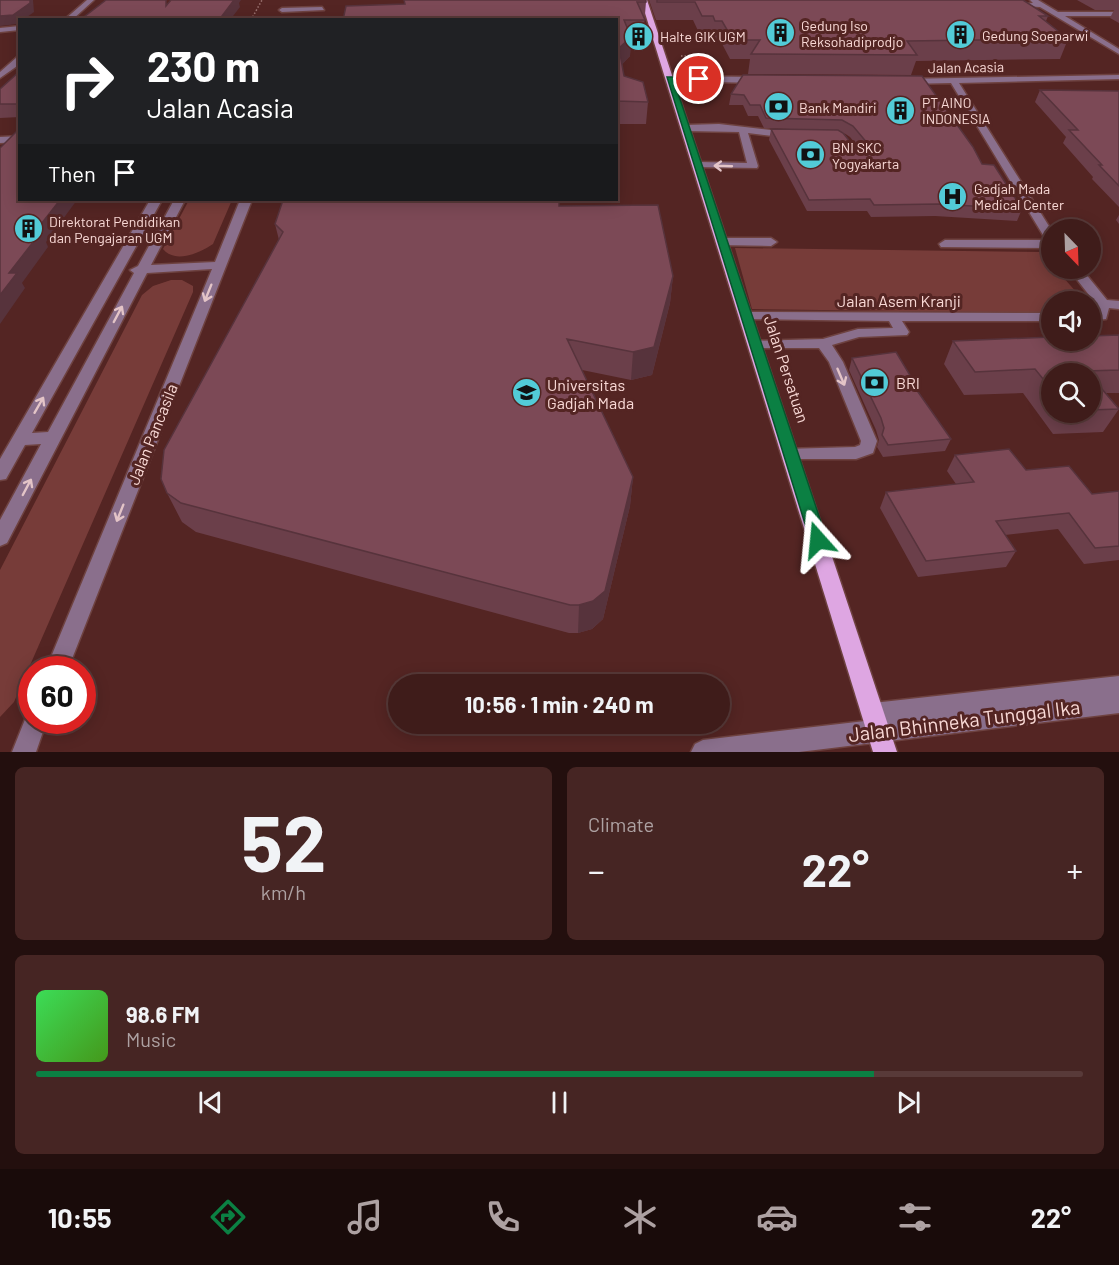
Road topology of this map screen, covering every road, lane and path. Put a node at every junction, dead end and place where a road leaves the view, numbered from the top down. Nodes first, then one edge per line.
1 (91, 0) edge
2 (262, 0) edge
3 (287, 0) edge
4 (326, 0) edge
5 (644, 0) edge
6 (1034, 0) edge
7 (1005, 5) edge
8 (1042, 5) junction
9 (322, 9) junction
10 (1056, 14) junction
11 (1119, 14) edge
12 (279, 15) edge
13 (69, 18) edge
14 (252, 18) edge
15 (319, 18) edge
16 (18, 28) edge
17 (0, 30) edge
18 (1119, 52) edge
19 (677, 56) dead end
20 (694, 56) dead end
21 (18, 61) edge
22 (0, 76) edge
23 (1119, 77) edge
24 (669, 79) junction
25 (766, 80) edge
26 (899, 81) edge
27 (954, 81) junction
28 (686, 128) junction
29 (743, 131) junction
30 (802, 135) edge
31 (18, 139) edge
32 (0, 140) edge
33 (699, 165) junction
34 (155, 201) edge
35 (178, 201) edge
36 (246, 201) edge
37 (1041, 225) edge
38 (723, 242) junction
39 (771, 242) dead end
40 (1041, 243) edge
41 (945, 244) dead end
42 (220, 265) junction
43 (142, 270) junction
44 (115, 272) junction
45 (1083, 279) edge
46 (1103, 304) junction
47 (1119, 305) edge
48 (746, 316) junction
49 (893, 316) junction
50 (1101, 316) edge
51 (1041, 317) edge
52 (823, 343) junction
53 (755, 344) junction
54 (53, 437) junction
55 (19, 440) junction
56 (791, 453) junction
57 (0, 474) edge
58 (0, 538) edge
59 (62, 656) edge
60 (1119, 687) edge
61 (1119, 702) edge
62 (875, 722) junction
63 (31, 734) edge
64 (24, 752) edge
65 (703, 752) edge
66 (885, 752) edge

1 - 13 street
2 - 14 path
3 - 12 street
4 - 9 street
5 - 24 main road, Jalan Persatuan
6 - 8 street
7 - 8 street
8 - 10 street
9 - 12 street
9 - 15 street
10 - 11 street
10 - 18 street
16 - 17 street
19 - 20 path
21 - 22 street
23 - 27 street, Jalan Acasia
24 - 25 street
24 - 28 main road, Jalan Persatuan
26 - 27 street, Jalan Acasia
27 - 37 street
28 - 29 street
28 - 33 main road, Jalan Persatuan
29 - 30 street
29 -> 33 street
31 - 32 street
33 - 38 main road, Jalan Persatuan
34 - 44 street
35 - 43 street
36 - 42 street, Jalan Pancasila
38 - 39 street
38 - 48 main road, Jalan Persatuan
40 - 41 street
42 - 43 street
42 -> 59 street, Jalan Pancasila
43 - 44 street
54 -> 43 street
55 -> 44 street
45 - 46 street
46 - 47 street
46 - 50 street
48 - 49 street, Jalan Asem Kranji
48 - 53 main road, Jalan Persatuan
49 - 51 street, Jalan Asem Kranji
49 - 52 street
52 - 53 street
52 -> 56 street
53 - 56 main road, Jalan Persatuan
54 - 55 street
58 -> 54 street
55 - 57 street
56 - 62 main road, Jalan Persatuan
60 - 62 street, Jalan Bhinneka Tunggal Ika
61 - 62 street, Jalan Bhinneka Tunggal Ika
62 - 65 street, Jalan Bhinneka Tunggal Ika
62 - 66 main road, Jalan Persatuan
63 - 64 street

